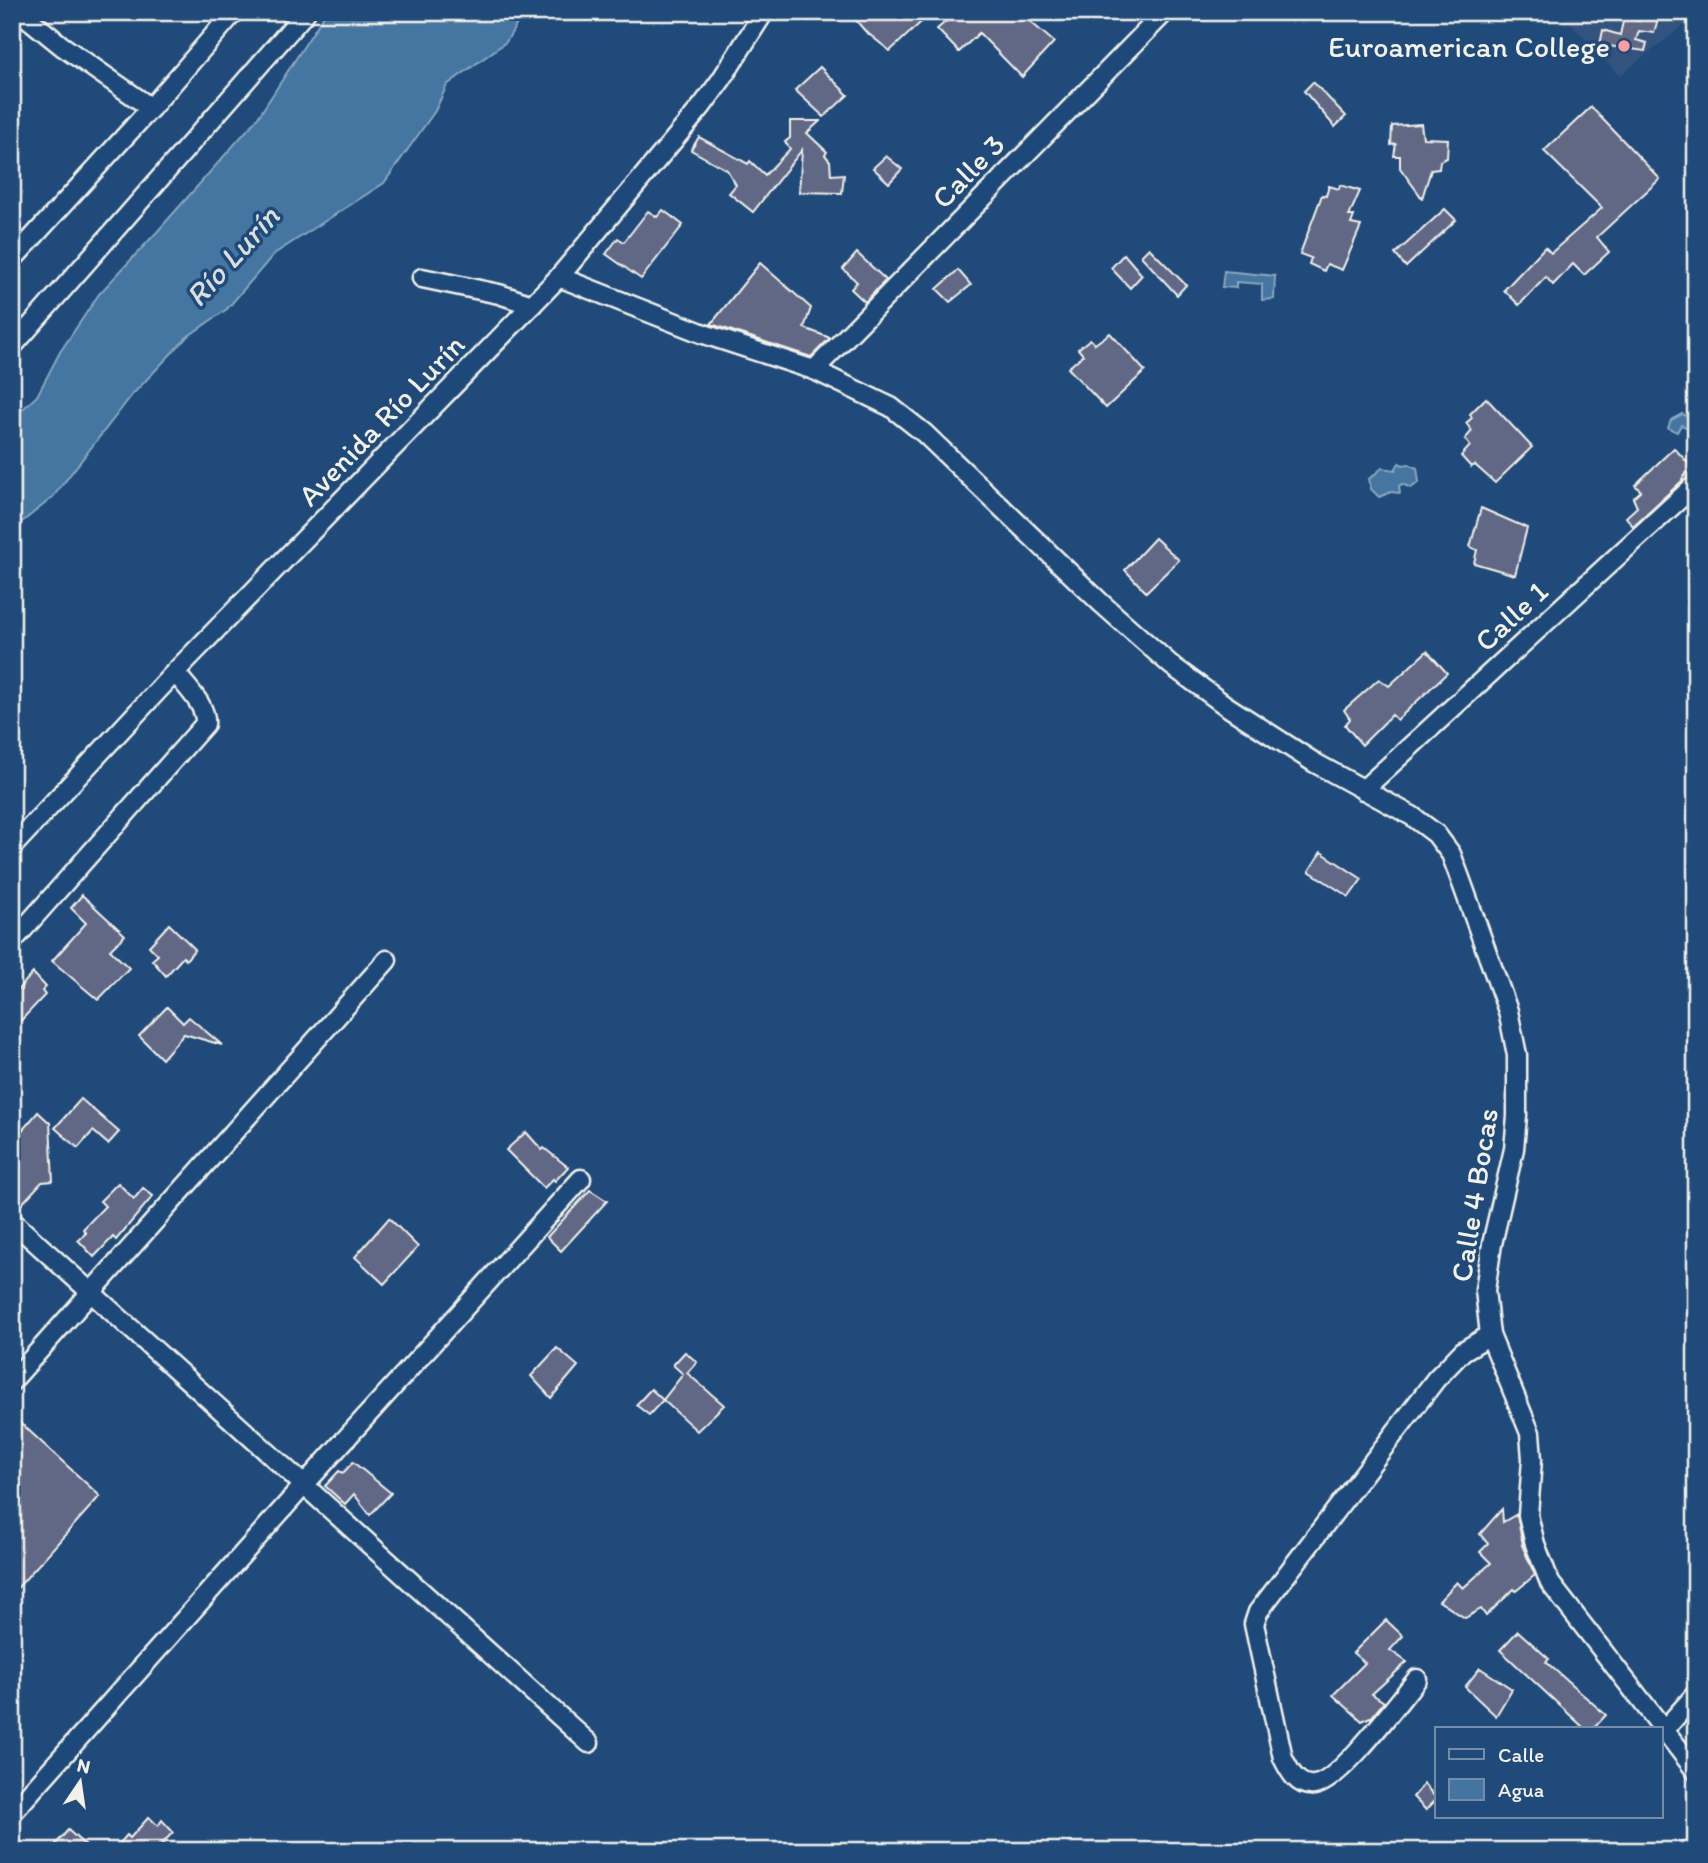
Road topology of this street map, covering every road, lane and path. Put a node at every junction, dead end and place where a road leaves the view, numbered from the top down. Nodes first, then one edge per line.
1 (20, 12) edge
2 (234, 12) edge
3 (306, 12) edge
4 (764, 12) edge
5 (1165, 12) edge
6 (151, 108) junction
7 (12, 260) edge
8 (559, 277) junction
9 (422, 278) dead end
10 (532, 305) junction
11 (12, 346) edge
12 (814, 370) junction
13 (1696, 484) edge
14 (175, 672) junction
15 (1363, 790) junction
16 (12, 847) edge
17 (12, 942) edge
18 (387, 960) dead end
19 (581, 1179) dead end
20 (12, 1221) edge
21 (91, 1292) junction
22 (1490, 1335) junction
23 (12, 1381) edge
24 (304, 1485) junction
25 (1417, 1679) dead end
26 (1696, 1694) edge
27 (1662, 1727) edge
28 (1662, 1727) edge
29 (1664, 1730) junction
30 (589, 1743) dead end
31 (1696, 1771) edge
32 (12, 1814) edge

1 - 6 street
2 - 6 street
3 - 11 street
4 - 8 street, Avenida Río Lurín
5 - 12 street, Calle 3
6 - 7 street
8 - 10 street, Avenida Río Lurín
8 - 12 street, Calle 4 Bocas
9 - 10 street
10 - 14 street, Avenida Río Lurín
12 - 15 street, Calle 4 Bocas
13 - 15 street, Calle 1
14 - 16 street, Avenida Río Lurín
14 - 17 street
15 - 22 street, Calle 4 Bocas
18 - 21 street
19 - 24 street
20 - 21 street
21 - 23 street
21 - 24 street
22 - 25 street
22 - 28 street, Calle 4 Bocas
24 - 30 street
24 - 32 street
26 - 29 street
27 - 29 street, Calle 4 Bocas
29 - 31 street, Calle 4 Bocas

